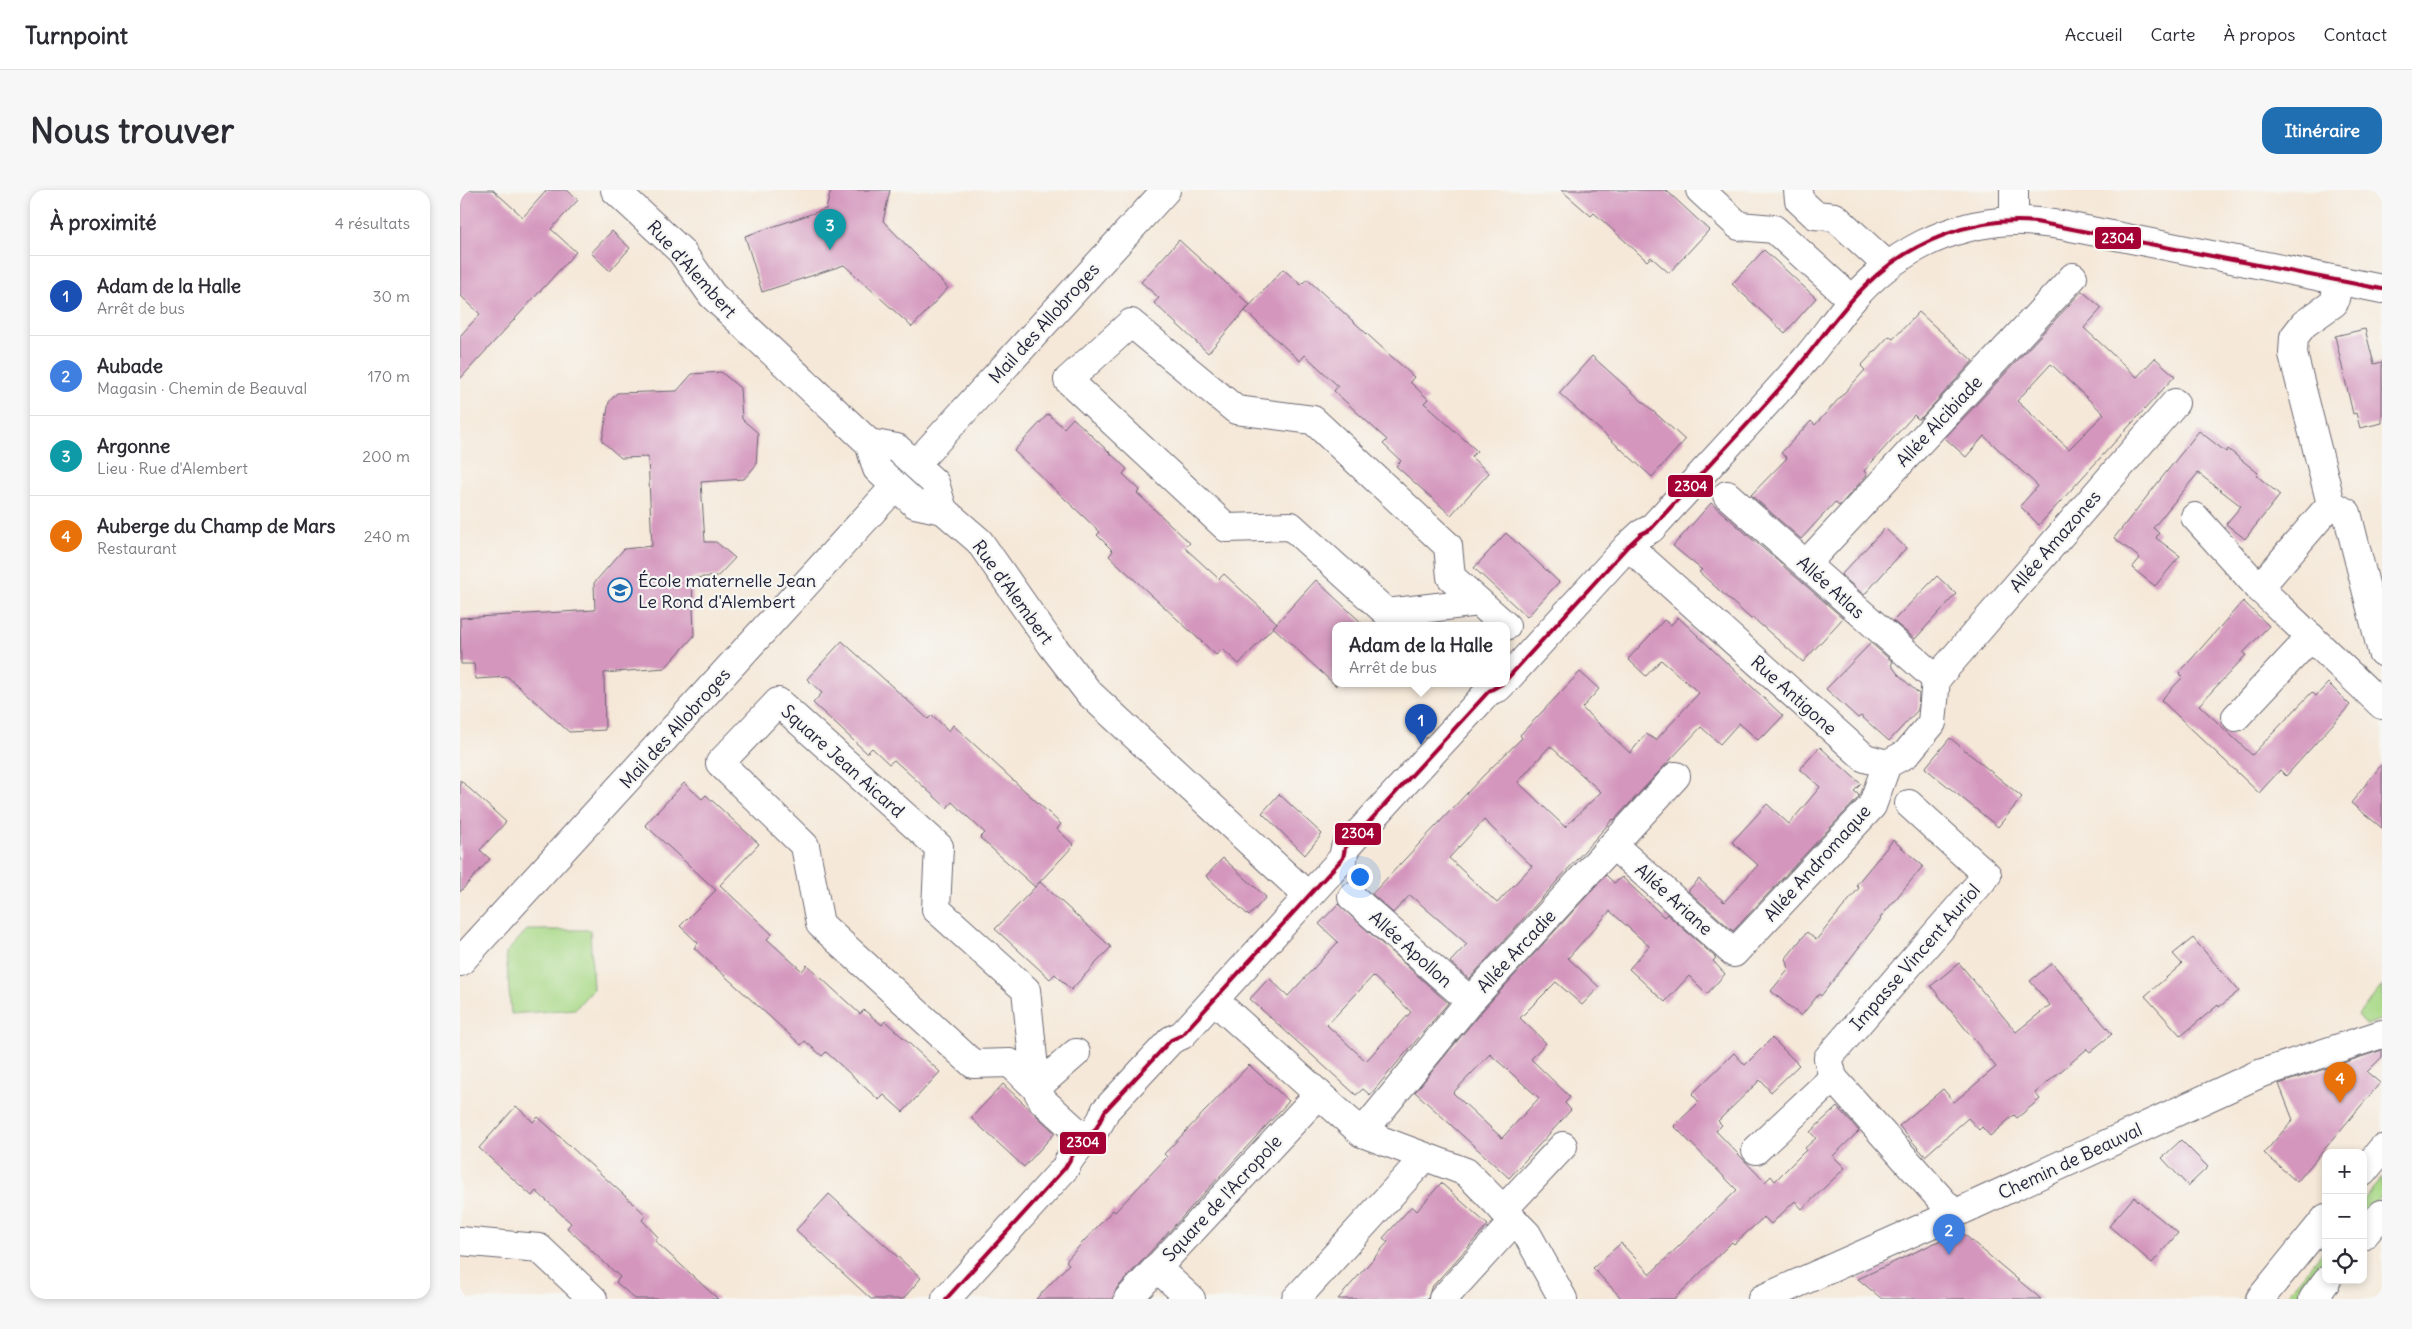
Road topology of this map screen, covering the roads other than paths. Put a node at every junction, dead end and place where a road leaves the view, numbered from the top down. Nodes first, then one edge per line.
1 (615, 190) edge
2 (1166, 190) edge
3 (1700, 190) edge
4 (1798, 190) edge
5 (2014, 190) edge
6 (2014, 221) junction
7 (1887, 265) junction
8 (2073, 277) dead end
9 (2339, 281) junction
10 (2382, 289) edge
11 (1852, 300) junction
12 (2175, 403) dead end
13 (922, 457) dead end
14 (888, 493) dead end
15 (1727, 494) dead end
16 (2331, 504) junction
17 (2195, 517) dead end
18 (1628, 546) junction
19 (1806, 564) junction
20 (2259, 588) junction
21 (1479, 602) junction
22 (1502, 622) edge
23 (1510, 630) edge
24 (2311, 637) junction
25 (1532, 651) junction
26 (2382, 652) edge
27 (1510, 676) edge
28 (1936, 680) junction
29 (1499, 687) edge
30 (2381, 699) edge
31 (2236, 717) dead end
32 (1887, 764) junction
33 (1676, 776) dead end
34 (1909, 804) dead end
35 (1613, 845) junction
36 (1308, 896) junction
37 (1352, 897) dead end
38 (1734, 953) joint
39 (460, 962) edge
40 (1214, 1000) junction
41 (1470, 1001) junction
42 (2382, 1034) edge
43 (1076, 1052) dead end
44 (1833, 1078) junction
45 (1036, 1088) junction
46 (1319, 1094) junction
47 (1362, 1133) junction
48 (1086, 1140) junction
49 (1563, 1146) dead end
50 (1756, 1150) dead end
51 (2382, 1150) edge
52 (1425, 1157) junction
53 (2367, 1167) edge
54 (1954, 1214) junction
55 (2382, 1214) edge
56 (1508, 1215) junction
57 (2322, 1223) edge
58 (2367, 1231) edge
59 (460, 1241) edge
60 (1157, 1268) junction
61 (2324, 1284) edge
62 (593, 1299) edge
63 (946, 1299) edge
64 (1128, 1299) edge
65 (1191, 1299) edge
66 (1296, 1299) edge
67 (1443, 1299) edge
68 (1563, 1299) edge
69 (1762, 1299) edge
70 (2260, 1299) edge
71 (2313, 1299) edge

1 - 36 street, Rue d'Alembert
2 - 13 street, Mail des Allobroges
3 - 11 street
4 - 7 street
5 - 6 street
6 - 7 street
6 - 9 street
7 - 11 street
8 - 19 street, Allée Alcibiade
9 - 10 street
9 - 16 street
11 - 18 street
12 - 28 street, Allée Amazones
14 - 39 street, Mail des Allobroges
15 - 19 street, Allée Atlas
16 - 20 street
16 - 26 street
17 - 20 street
18 - 25 street
18 - 32 street, Rue Antigone
19 - 28 street, Allée Atlas
20 - 24 street
21 - 21 street
21 - 22 street
23 - 25 street
24 - 30 street
24 - 31 street
25 - 27 street
28 - 32 street
29 - 36 street
32 - 38 street, Allée Andromaque
33 - 35 street, Allée Arcadie
34 - 44 street, Impasse Vincent Auriol
35 - 38 street, Allée Ariane
35 - 41 street, Allée Arcadie
36 - 40 street
37 - 41 street, Allée Apollon
40 - 46 street
40 - 48 street
41 - 47 street, Allée Arcadie
42 - 54 street, Chemin de Beauval
43 - 45 street
44 - 50 street
44 - 54 street
45 - 45 street, Square Jean Aicard
45 - 48 street, Square Jean Aicard
46 - 47 street
46 - 60 street, Square de l'Acropole
47 - 52 street
48 - 63 street
49 - 56 street
51 - 53 street
52 - 56 street
52 - 66 street
54 - 69 street, Chemin de Beauval
55 - 58 street
56 - 67 street
56 - 68 street
57 - 70 street
59 - 62 street
60 - 64 street
60 - 65 street, Square de l'Acropole
61 - 71 street

